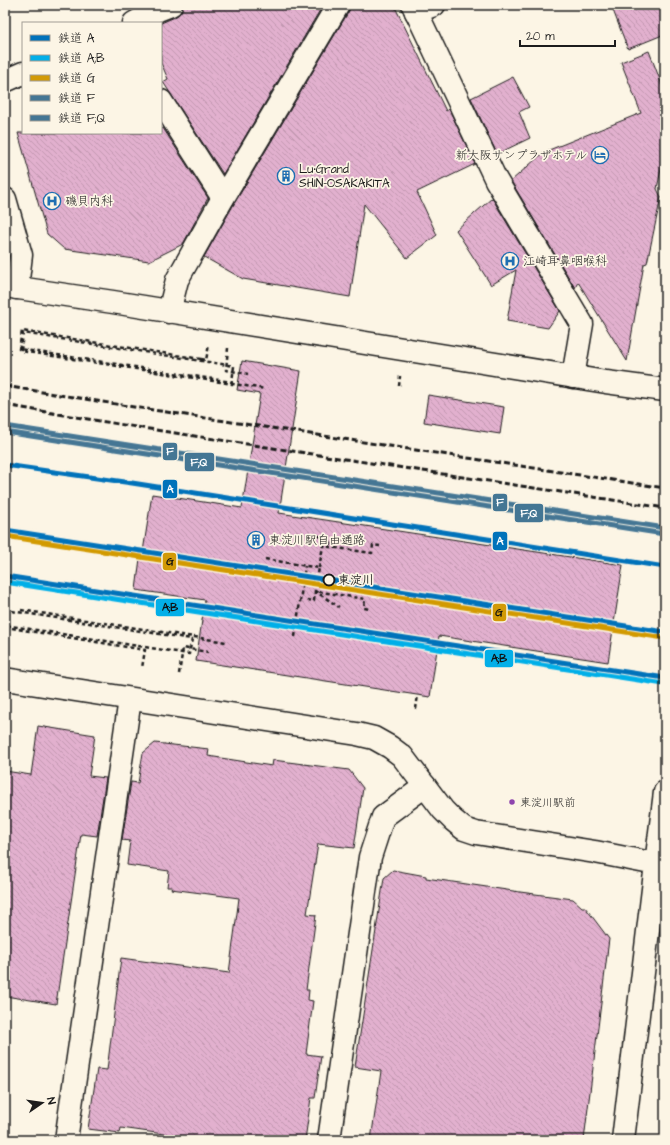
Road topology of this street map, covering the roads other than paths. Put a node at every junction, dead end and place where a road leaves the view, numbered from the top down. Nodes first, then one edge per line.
1 (338, 5) edge
2 (162, 7) edge
3 (421, 7) edge
4 (136, 22) edge
5 (22, 73) edge
6 (5, 81) edge
7 (162, 103) edge
8 (223, 198) junction
9 (5, 199) edge
10 (11, 287) edge
11 (169, 312) junction
12 (573, 377) junction
13 (664, 384) edge
14 (5, 679) edge
15 (130, 699) junction
16 (425, 786) junction
17 (665, 792) edge
18 (656, 864) junction
19 (66, 1140) edge
20 (329, 1140) edge
21 (623, 1140) edge

1 - 8 street
2 - 4 street
3 - 12 street
5 - 6 street
7 - 8 street
8 - 11 street
9 - 10 street
10 - 11 street
11 - 12 street
12 - 13 street
14 - 15 street
15 - 16 street
15 - 19 street
16 - 18 street
16 - 20 street
17 - 18 street
18 - 21 street

